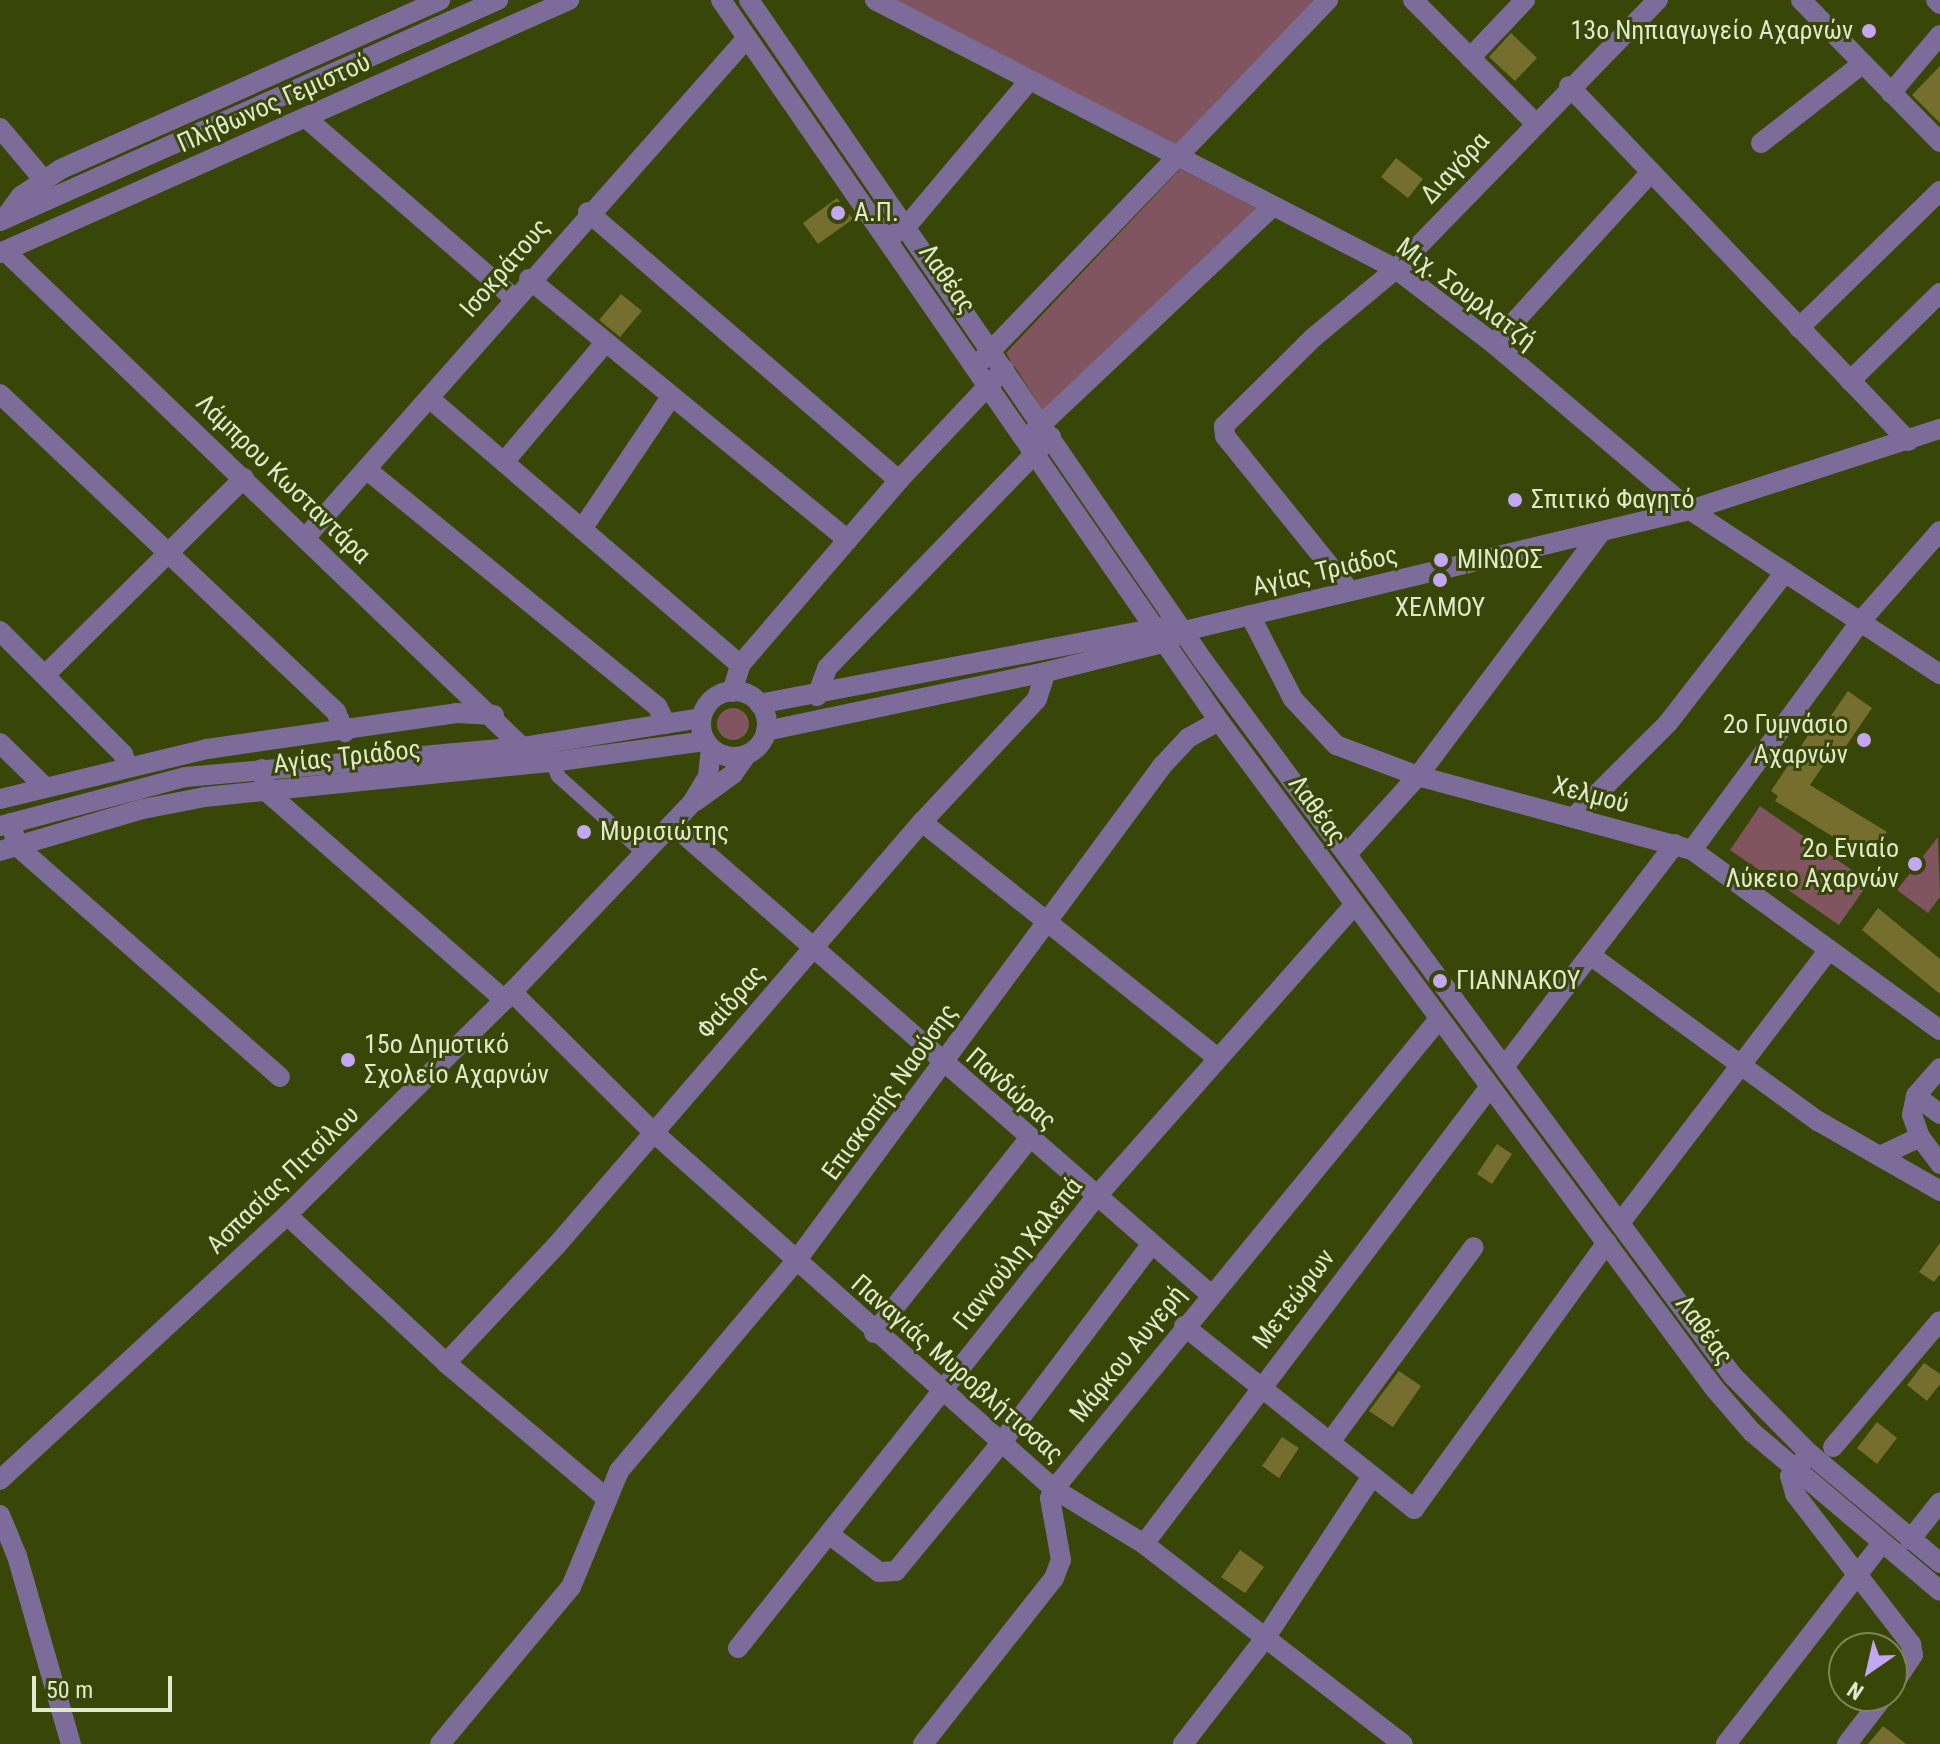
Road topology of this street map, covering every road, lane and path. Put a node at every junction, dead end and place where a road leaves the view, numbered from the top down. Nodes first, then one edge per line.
1 (440, 0) edge
2 (498, 0) edge
3 (569, 0) edge
4 (721, 0) edge
5 (749, 0) edge
6 (875, 0) edge
7 (1328, 0) edge
8 (1413, 0) edge
9 (1525, 0) edge
10 (1658, 0) edge
11 (1801, 0) edge
12 (1940, 35) edge
13 (747, 38) junction
14 (1470, 58) junction
15 (1862, 64) junction
16 (1029, 81) junction
17 (1569, 86) junction
18 (1891, 93) junction
19 (306, 118) junction
20 (1534, 122) junction
21 (0, 128) edge
22 (1940, 142) edge
23 (1761, 143) dead end
24 (1178, 158) junction
25 (1651, 172) junction
26 (43, 179) junction
27 (1940, 191) edge
28 (1273, 206) junction
29 (588, 212) junction
30 (2, 220) edge
31 (906, 227) junction
32 (887, 238) junction
33 (2, 252) edge
34 (1396, 269) junction
35 (529, 279) junction
36 (1940, 293) edge
37 (513, 297) junction
38 (1799, 328) junction
39 (605, 343) junction
40 (1494, 344) junction
41 (991, 351) junction
42 (976, 366) junction
43 (997, 377) junction
44 (1850, 381) junction
45 (0, 394) edge
46 (671, 397) junction
47 (429, 398) junction
48 (1940, 429) edge
49 (1039, 438) junction
50 (1908, 441) junction
51 (504, 462) junction
52 (366, 469) junction
53 (244, 478) junction
54 (899, 480) junction
55 (1690, 510) junction
56 (582, 529) junction
57 (1940, 531) edge
58 (1601, 532) junction
59 (306, 537) junction
60 (848, 540) junction
61 (168, 553) junction
62 (1785, 572) junction
63 (1350, 591) junction
64 (1250, 615) junction
65 (1860, 622) junction
66 (0, 631) edge
67 (1168, 633) junction
68 (740, 665) junction
69 (1046, 672) junction
70 (1940, 674) edge
71 (45, 675) junction
72 (732, 692) junction
73 (817, 696) junction
74 (759, 704) junction
75 (494, 715) junction
76 (701, 718) junction
77 (1219, 721) junction
78 (666, 724) junction
79 (766, 731) junction
80 (345, 732) junction
81 (0, 743) edge
82 (708, 744) junction
83 (522, 747) junction
84 (550, 753) junction
85 (747, 754) junction
86 (127, 766) junction
87 (262, 769) junction
88 (1418, 776) junction
89 (45, 787) junction
90 (267, 792) junction
91 (0, 799) edge
92 (692, 803) junction
93 (1574, 817) junction
94 (922, 822) junction
95 (5, 824) edge
96 (672, 824) junction
97 (1683, 847) junction
98 (9, 848) edge
99 (645, 854) junction
100 (1347, 854) junction
101 (1354, 905) junction
102 (1045, 921) junction
103 (812, 949) junction
104 (1829, 950) junction
105 (1590, 955) junction
106 (508, 996) junction
107 (1439, 1019) junction
108 (1940, 1030) edge
109 (1216, 1057) junction
110 (944, 1064) junction
111 (1743, 1065) junction
112 (1504, 1067) junction
113 (1940, 1068) edge
114 (280, 1077) dead end
115 (1489, 1088) junction
116 (1916, 1096) junction
117 (1940, 1114) edge
118 (652, 1131) junction
119 (1920, 1137) junction
120 (1029, 1139) junction
121 (1880, 1156) junction
122 (1940, 1164) edge
123 (1940, 1191) edge
124 (1096, 1197) junction
125 (287, 1215) junction
126 (1620, 1223) junction
127 (1607, 1242) junction
128 (1152, 1244) junction
129 (1474, 1247) dead end
130 (796, 1261) junction
131 (1210, 1294) junction
132 (1940, 1321) edge
133 (1184, 1326) junction
134 (874, 1333) junction
135 (446, 1363) junction
136 (1260, 1386) junction
137 (941, 1391) junction
138 (1002, 1442) junction
139 (1330, 1442) junction
140 (1833, 1447) dead end
141 (1809, 1453) junction
142 (1795, 1469) junction
143 (1372, 1476) junction
144 (0, 1480) edge
145 (1054, 1489) junction
146 (605, 1497) junction
147 (1940, 1502) edge
148 (0, 1515) edge
149 (830, 1535) junction
150 (1910, 1540) junction
151 (1144, 1544) junction
152 (1881, 1544) junction
153 (1940, 1563) edge
154 (1859, 1572) junction
155 (1940, 1591) edge
156 (1902, 1632) edge
157 (1266, 1637) junction
158 (1908, 1640) edge
159 (738, 1648) dead end
160 (1908, 1664) edge
161 (1872, 1712) edge
162 (71, 1744) edge
163 (440, 1744) edge
164 (923, 1744) edge
165 (1183, 1744) edge
166 (1403, 1744) edge
167 (1726, 1744) edge
168 (1847, 1744) edge

1 - 26 street, Πλήθωνος Γεμιστού
2 - 30 street, Πλήθωνος Γεμιστού
3 - 19 street, Πλήθωνος Γεμιστού
4 - 13 street, Λαθέας
5 - 31 street, Λαθέας
6 - 16 street, Μιχ. Σουρλατζή
7 - 24 street
8 - 14 street
9 - 14 street
10 - 17 street, Διαγόρα
11 - 15 street
12 - 18 street
13 - 29 street, Ισοκράτους
13 - 32 street, Λαθέας
14 - 20 street
15 - 18 street
15 - 23 street
16 - 24 street, Μιχ. Σουρλατζή
16 - 31 street
17 - 20 street, Διαγόρα
17 - 25 street
18 - 22 street
19 - 33 street, Πλήθωνος Γεμιστού
19 - 37 street
20 - 34 street, Διαγόρα
21 - 26 street
24 - 28 street, Μιχ. Σουρλατζή
24 - 41 street
25 - 38 street
25 - 40 street
26 - 30 street, Πλήθωνος Γεμιστού
27 - 38 street
28 - 34 street, Μιχ. Σουρλατζή
28 - 49 street
29 - 35 street, Ισοκράτους
29 - 54 street
31 - 32 street
31 - 41 street, Λαθέας
32 - 42 street, Λαθέας
33 - 53 street, Λάμπρου Κωσταντάρα
34 - 40 street, Μιχ. Σουρλατζή
34 - 63 street, Διαγόρα
35 - 37 street, Ισοκράτους
35 - 39 street
36 - 44 street
37 - 47 street, Ισοκράτους
38 - 44 street
39 - 46 street
39 - 51 street
40 - 55 street, Μιχ. Σουρλατζή
41 - 42 street
41 - 43 street, Λαθέας
42 - 43 street, Λαθέας
43 - 49 street, Λαθέας
43 - 54 street
44 - 50 street
45 - 61 street
46 - 56 street
46 - 60 street
47 - 51 street
47 - 52 street, Ισοκράτους
48 - 50 street, Αγίας Τριάδος
49 - 67 street, Λαθέας
49 - 67 street, Λαθέας
49 - 73 street
50 - 55 street, Αγίας Τριάδος
51 - 56 street
52 - 59 street, Ισοκράτους
52 - 78 street
53 - 59 street, Λάμπρου Κωσταντάρα
53 - 61 street
54 - 60 street
55 - 58 street, Αγίας Τριάδος
55 - 62 street, Μιχ. Σουρλατζή
56 - 68 street
57 - 65 street
58 - 63 street, Αγίας Τριάδος
58 - 88 street
59 - 75 street, Λάμπρου Κωσταντάρα
60 - 68 street
61 - 71 street
61 - 80 street
62 - 65 street, Μιχ. Σουρλατζή
62 - 93 street
63 - 64 street, Αγίας Τριάδος
64 - 67 street, Αγίας Τριάδος
64 - 88 street, Χελμού
65 - 70 street, Μιχ. Σουρλατζή
65 - 97 street
66 - 71 street
67 - 69 street, Αγίας Τριάδος
67 - 73 street, Αγίας Τριάδος
67 - 77 street, Λαθέας
67 - 100 street, Λαθέας
68 - 72 street
69 - 79 street, Αγίας Τριάδος
69 - 94 street, Φαίδρας
71 - 86 street
72 - 74 street
72 - 76 street
73 - 74 street, Αγίας Τριάδος
74 - 79 street
75 - 80 street, Αγίας Τριάδος
75 - 83 street, Λάμπρου Κωσταντάρα
76 - 78 street, Αγίας Τριάδος
76 - 82 street
77 - 101 street, Λαθέας
77 - 102 street, Επισκοπής Ναούσης
78 - 84 street, Αγίας Τριάδος
79 - 85 street
80 - 86 street, Αγίας Τριάδος
81 - 89 street
82 - 84 street, Αγίας Τριάδος
82 - 85 street, Αγίας Τριάδος
82 - 92 street, Ασπασίας Πιτσίλου
83 - 84 street, Αγίας Τριάδος
83 - 87 street, Αγίας Τριάδος
84 - 90 street, Αγίας Τριάδος
84 - 99 street
85 - 92 street, Ασπασίας Πιτσίλου
86 - 89 street, Αγίας Τριάδος
87 - 90 street
87 - 95 street, Αγίας Τριάδος
88 - 93 street, Χελμού
88 - 100 street
89 - 91 street, Αγίας Τριάδος
90 - 98 street, Αγίας Τριάδος
90 - 106 street, Παναγιάς Μυροβλήτισσας
92 - 96 street, Ασπασίας Πιτσίλου
93 - 97 street, Χελμού
94 - 102 street
94 - 103 street, Φαίδρας
95 - 98 street
96 - 99 street, Ασπασίας Πιτσίλου
96 - 103 street, Πανδώρας
97 - 104 street, Χελμού
97 - 105 street
98 - 114 street
99 - 106 street, Ασπασίας Πιτσίλου
100 - 112 street, Λαθέας
101 - 107 street, Λαθέας
101 - 109 street, Γιαννούλη Χαλεπά
102 - 109 street
102 - 110 street, Επισκοπής Ναούσης
103 - 110 street, Πανδώρας
103 - 118 street, Φαίδρας
104 - 108 street, Χελμού
104 - 111 street
105 - 111 street
105 - 112 street
106 - 118 street, Παναγιάς Μυροβλήτισσας
106 - 125 street, Ασπασίας Πιτσίλου
107 - 115 street, Λαθέας
107 - 131 street, Μάρκου Αυγερή
109 - 124 street, Γιαννούλη Χαλεπά
110 - 120 street, Πανδώρας
110 - 130 street, Επισκοπής Ναούσης
111 - 121 street
111 - 126 street
112 - 126 street, Λαθέας
113 - 116 street
115 - 127 street, Λαθέας
115 - 136 street, Μετεώρων
116 - 117 street
116 - 119 street
118 - 130 street, Παναγιάς Μυροβλήτισσας
118 - 135 street, Φαίδρας
119 - 121 street
119 - 122 street
120 - 124 street, Πανδώρας
120 - 134 street
121 - 123 street
124 - 128 street, Πανδώρας
124 - 137 street, Γιαννούλη Χαλεπά
125 - 135 street
125 - 144 street, Ασπασίας Πιτσίλου
126 - 141 street, Λαθέας
127 - 142 street, Λαθέας
127 - 143 street
128 - 131 street, Πανδώρας
128 - 138 street
129 - 139 street
130 - 134 street, Παναγιάς Μυροβλήτισσας
130 - 146 street, Επισκοπής Ναούσης
131 - 133 street, Μάρκου Αυγερή
132 - 140 street
133 - 136 street
133 - 145 street, Μάρκου Αυγερή
134 - 137 street, Παναγιάς Μυροβλήτισσας
135 - 146 street
136 - 139 street
136 - 151 street, Μετεώρων
137 - 138 street, Παναγιάς Μυροβλήτισσας
137 - 149 street, Γιαννούλη Χαλεπά
138 - 145 street, Παναγιάς Μυροβλήτισσας
138 - 149 street
139 - 143 street
141 - 142 street
141 - 150 street, Λαθέας
142 - 152 street, Λαθέας
142 - 154 street
143 - 157 street
145 - 151 street, Παναγιάς Μυροβλήτισσας
145 - 164 street
146 - 163 street, Επισκοπής Ναούσης
147 - 150 street
148 - 162 street
149 - 159 street, Γιαννούλη Χαλεπά
150 - 153 street, Λαθέας
151 - 157 street, Παναγιάς Μυροβλήτισσας
152 - 154 street
152 - 155 street, Λαθέας
154 - 156 street
154 - 167 street
157 - 165 street
157 - 166 street, Παναγιάς Μυροβλήτισσας
158 - 160 street
161 - 168 street

